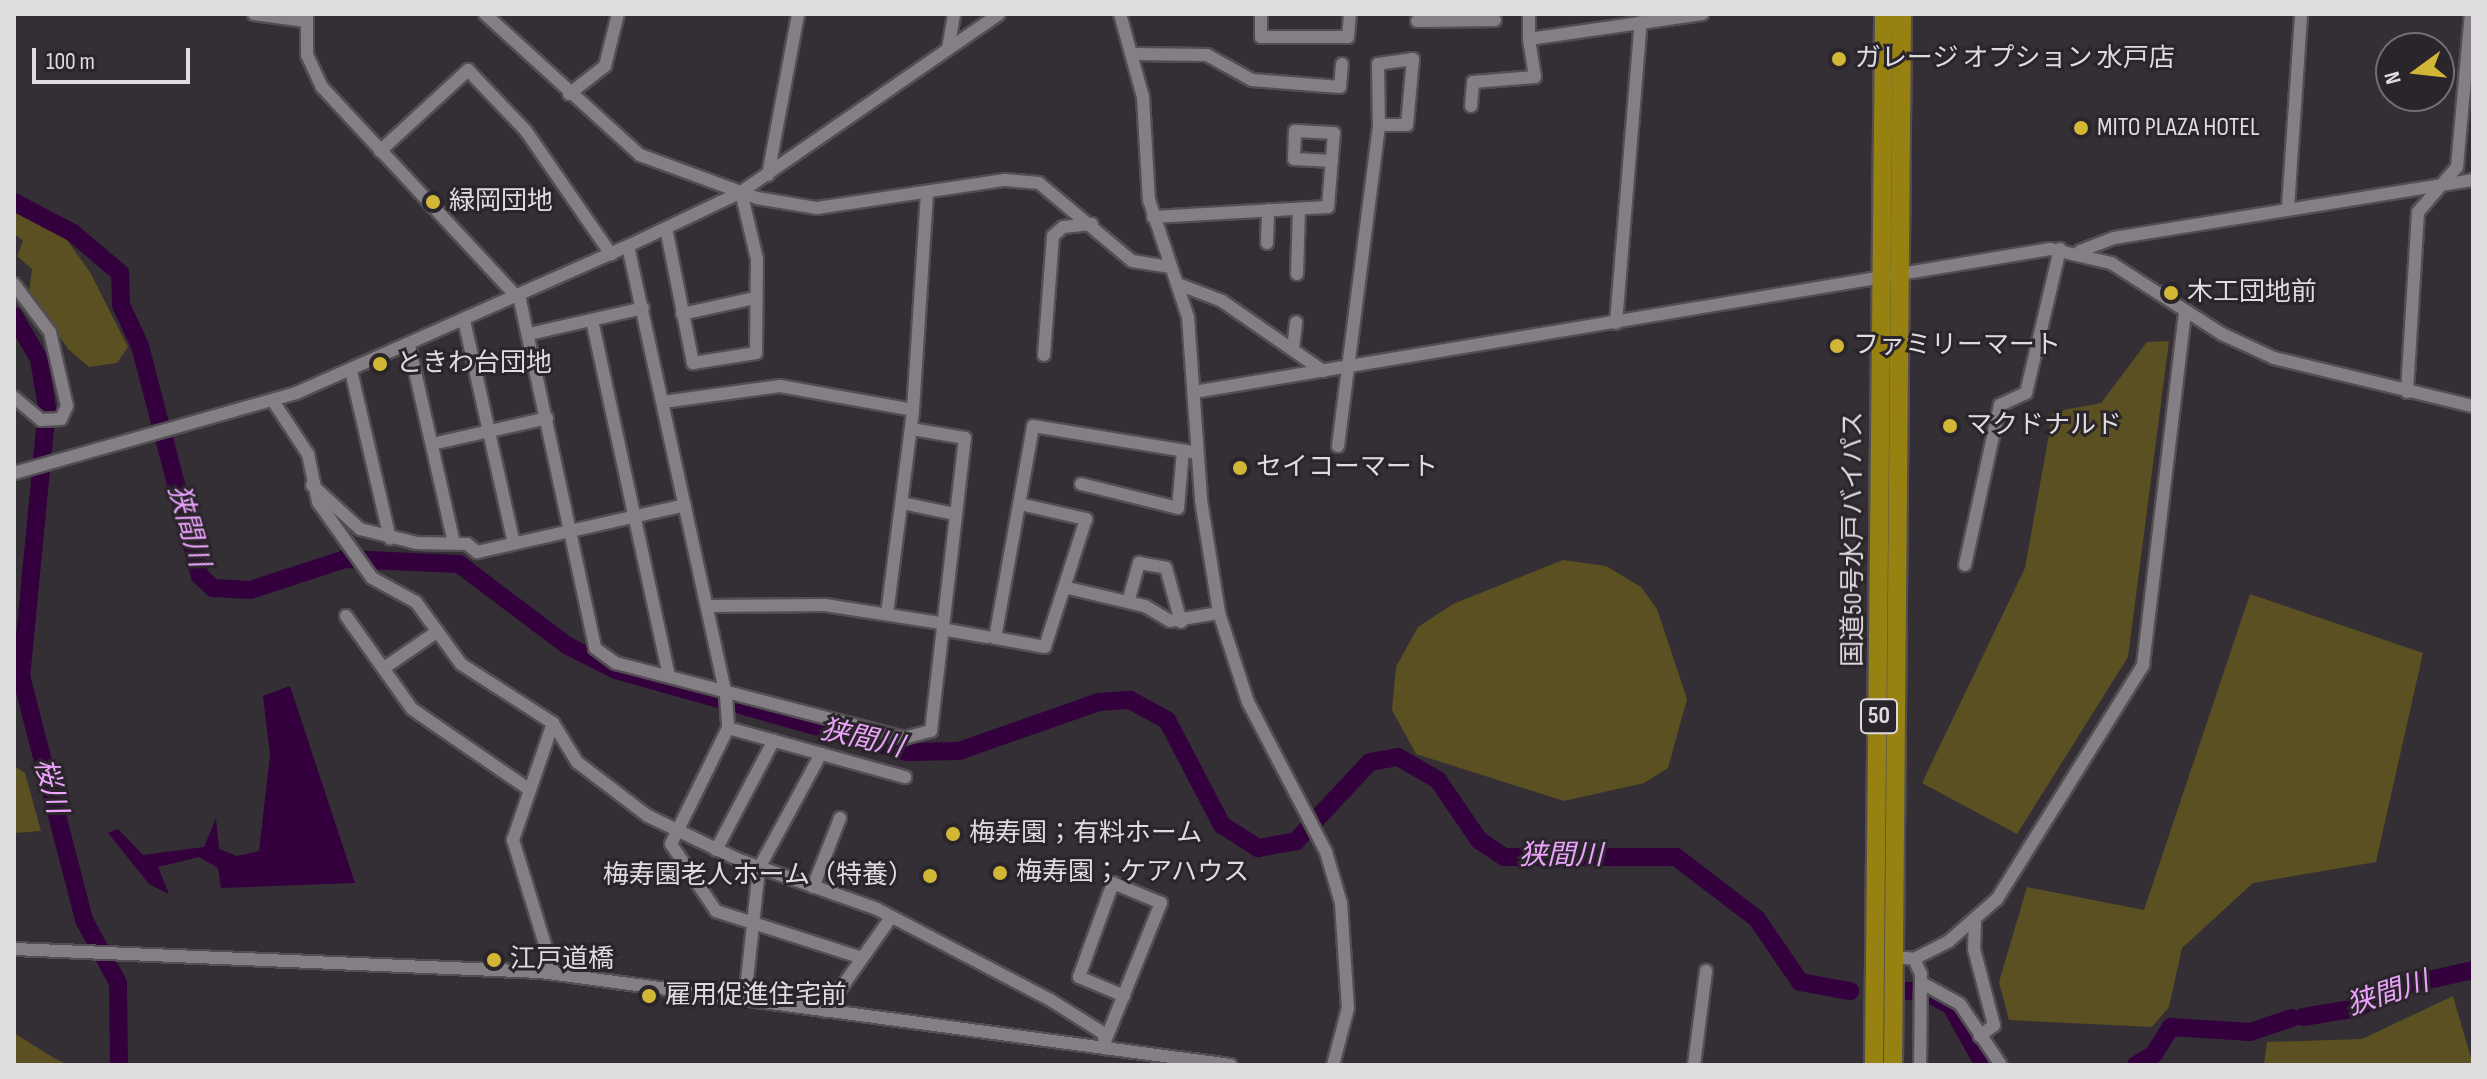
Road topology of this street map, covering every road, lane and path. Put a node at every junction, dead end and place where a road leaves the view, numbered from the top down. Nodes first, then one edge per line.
1 (254, 14) edge
2 (485, 14) edge
3 (618, 14) edge
4 (798, 14) edge
5 (954, 14) edge
6 (999, 14) edge
7 (1120, 14) edge
8 (1261, 14) edge
9 (1350, 14) edge
10 (1529, 14) edge
11 (1702, 14) edge
12 (1884, 14) edge
13 (2301, 14) edge
14 (2471, 14) edge
15 (1655, 17) edge
16 (307, 18) edge
17 (1438, 18) edge
18 (1902, 18) edge
19 (1495, 20) dead end
20 (1417, 21) dead end
21 (1641, 22) junction
22 (1529, 39) junction
23 (948, 49) junction
24 (1134, 54) junction
25 (2470, 58) edge
26 (1342, 64) dead end
27 (569, 94) junction
28 (1471, 106) dead end
29 (1379, 125) junction
30 (380, 151) junction
31 (1332, 161) dead end
32 (768, 175) junction
33 (2473, 180) edge
34 (2436, 186) junction
35 (741, 192) junction
36 (927, 196) junction
37 (2288, 207) junction
38 (1299, 209) junction
39 (1268, 210) junction
40 (1153, 217) junction
41 (1092, 224) junction
42 (666, 228) junction
43 (1267, 243) dead end
44 (628, 246) junction
45 (2060, 249) junction
46 (2080, 251) junction
47 (611, 254) junction
48 (1168, 267) junction
49 (1297, 274) dead end
50 (1890, 274) junction
51 (14, 284) edge
52 (1178, 284) junction
53 (512, 298) junction
54 (755, 298) junction
55 (643, 308) junction
56 (2185, 311) junction
57 (682, 314) junction
58 (464, 320) junction
59 (592, 320) junction
60 (1296, 322) dead end
61 (1616, 323) junction
62 (529, 334) junction
63 (409, 345) junction
64 (1293, 348) junction
65 (1044, 355) dead end
66 (1352, 366) junction
67 (351, 371) junction
68 (1323, 371) junction
69 (1194, 392) junction
70 (2407, 392) junction
71 (14, 397) edge
72 (273, 401) junction
73 (663, 402) junction
74 (2473, 406) edge
75 (913, 410) junction
76 (547, 418) junction
77 (911, 429) junction
78 (489, 432) junction
79 (432, 444) junction
80 (1338, 446) dead end
81 (1183, 451) junction
82 (1197, 453) junction
83 (20, 472) edge
84 (1081, 484) dead end
85 (312, 485) junction
86 (902, 503) junction
87 (1020, 504) junction
88 (685, 505) junction
89 (954, 514) junction
90 (634, 516) junction
91 (571, 530) junction
92 (390, 539) junction
93 (454, 543) junction
94 (514, 543) junction
95 (1965, 565) dead end
96 (1068, 588) junction
97 (1128, 602) junction
98 (707, 606) junction
99 (1219, 613) junction
100 (887, 614) junction
101 (346, 616) dead end
102 (1181, 622) junction
103 (944, 627) junction
104 (438, 631) junction
105 (987, 637) dead end
106 (384, 668) junction
107 (669, 676) junction
108 (726, 693) junction
109 (553, 723) junction
110 (728, 723) junction
111 (774, 740) junction
112 (821, 754) junction
113 (905, 777) dead end
114 (527, 788) junction
115 (840, 818) dead end
116 (674, 828) junction
117 (716, 850) junction
118 (759, 868) junction
119 (813, 887) junction
120 (754, 919) junction
121 (890, 919) junction
122 (1975, 922) junction
123 (14, 949) edge
124 (1893, 957) junction
125 (862, 958) junction
126 (1914, 959) junction
127 (1706, 971) dead end
128 (554, 974) junction
129 (1922, 983) junction
130 (1124, 996) junction
131 (745, 999) junction
132 (825, 1011) junction
133 (1980, 1036) junction
134 (1106, 1044) junction
135 (1164, 1061) edge
136 (1231, 1065) edge
137 (1333, 1065) edge
138 (1694, 1065) edge
139 (1874, 1065) edge
140 (1893, 1065) edge
141 (1920, 1065) edge
142 (2001, 1065) edge

1 - 16 street
2 - 27 street
3 - 27 street
4 - 32 street
5 - 23 street
6 - 23 street
7 - 24 street
8 - 9 street
10 - 22 street
11 - 15 street
12 - 50 highway, 国道50号水戸バイパス / 50
13 - 37 street
14 - 25 street
15 - 21 street
16 - 30 street
17 - 19 street
17 - 20 street
18 - 50 highway, 国道50号水戸バイパス / 50
21 - 22 street
21 - 61 street
22 - 28 street
23 - 32 street
24 - 26 street
24 - 40 street
25 - 34 street
27 - 35 street
29 - 29 street
29 - 66 street
30 - 47 street
30 - 53 street
31 - 38 street
32 - 35 street
33 - 34 street
34 - 37 street
34 - 70 street
35 - 36 street
35 - 42 street
35 - 54 street
36 - 41 street
36 - 75 street
37 - 46 street
38 - 39 street
38 - 49 street
39 - 40 street
39 - 43 street
40 - 48 street
41 - 48 street
41 - 65 street
42 - 44 street
42 - 57 street
44 - 47 street
44 - 55 street
45 - 46 street
45 - 50 street
45 - 95 street
46 - 56 street
47 - 53 street
48 - 52 street
50 - 61 street
50 - 124 highway, 国道50号水戸バイパス / 50
50 - 139 highway, 国道50号水戸バイパス / 50
51 - 71 street
52 - 64 street
52 - 69 street
53 - 58 street
53 - 62 street
54 - 57 street
54 - 57 street
55 - 59 street
55 - 73 street
56 - 70 street
56 - 122 street
58 - 63 street
58 - 78 street
59 - 62 street
59 - 90 street
60 - 64 street
61 - 66 street
62 - 76 street
63 - 67 street
63 - 79 street
64 - 68 street
66 - 68 street
66 - 80 street
67 - 72 street
67 - 92 street
68 - 69 street
69 - 82 street
70 - 74 street
72 - 83 street
72 - 85 street
73 - 75 street
73 - 88 street
75 - 77 street
76 - 78 street
76 - 91 street
77 - 86 street
77 - 89 street
78 - 79 street
78 - 94 street
79 - 93 street
81 - 82 street
81 - 84 street
81 - 87 street
82 - 99 street
85 - 92 street
85 - 104 street
86 - 89 street
86 - 100 street
87 - 96 street
87 - 96 street
88 - 90 street
88 - 98 street
89 - 103 street
90 - 91 street
90 - 107 street
91 - 94 street
91 - 107 street
92 - 93 street
93 - 94 street
96 - 97 street
97 - 102 street
97 - 102 street
98 - 100 street
98 - 108 street
99 - 102 street
99 - 137 street
100 - 103 street
101 - 106 street
103 - 105 street
103 - 108 street
104 - 106 street
104 - 109 street
106 - 114 street
107 - 108 street
108 - 110 street
109 - 114 street
109 - 116 street
110 - 111 street
110 - 116 street
111 - 112 street
111 - 117 street
112 - 113 street
112 - 118 street
114 - 128 street
115 - 119 street
116 - 117 street
116 - 120 street
117 - 118 street
118 - 119 street
118 - 120 street
119 - 121 street
120 - 125 street
120 - 131 street
121 - 125 street
121 - 134 street
122 - 126 street
122 - 133 street
123 - 128 street
124 - 126 street
124 - 140 highway, 国道50号水戸バイパス / 50
125 - 132 street
126 - 129 street
127 - 138 street
128 - 131 street
129 - 133 street
129 - 141 street
130 - 130 street
130 - 134 street
131 - 132 street
132 - 134 street
133 - 142 street
134 - 135 street
135 - 136 street

